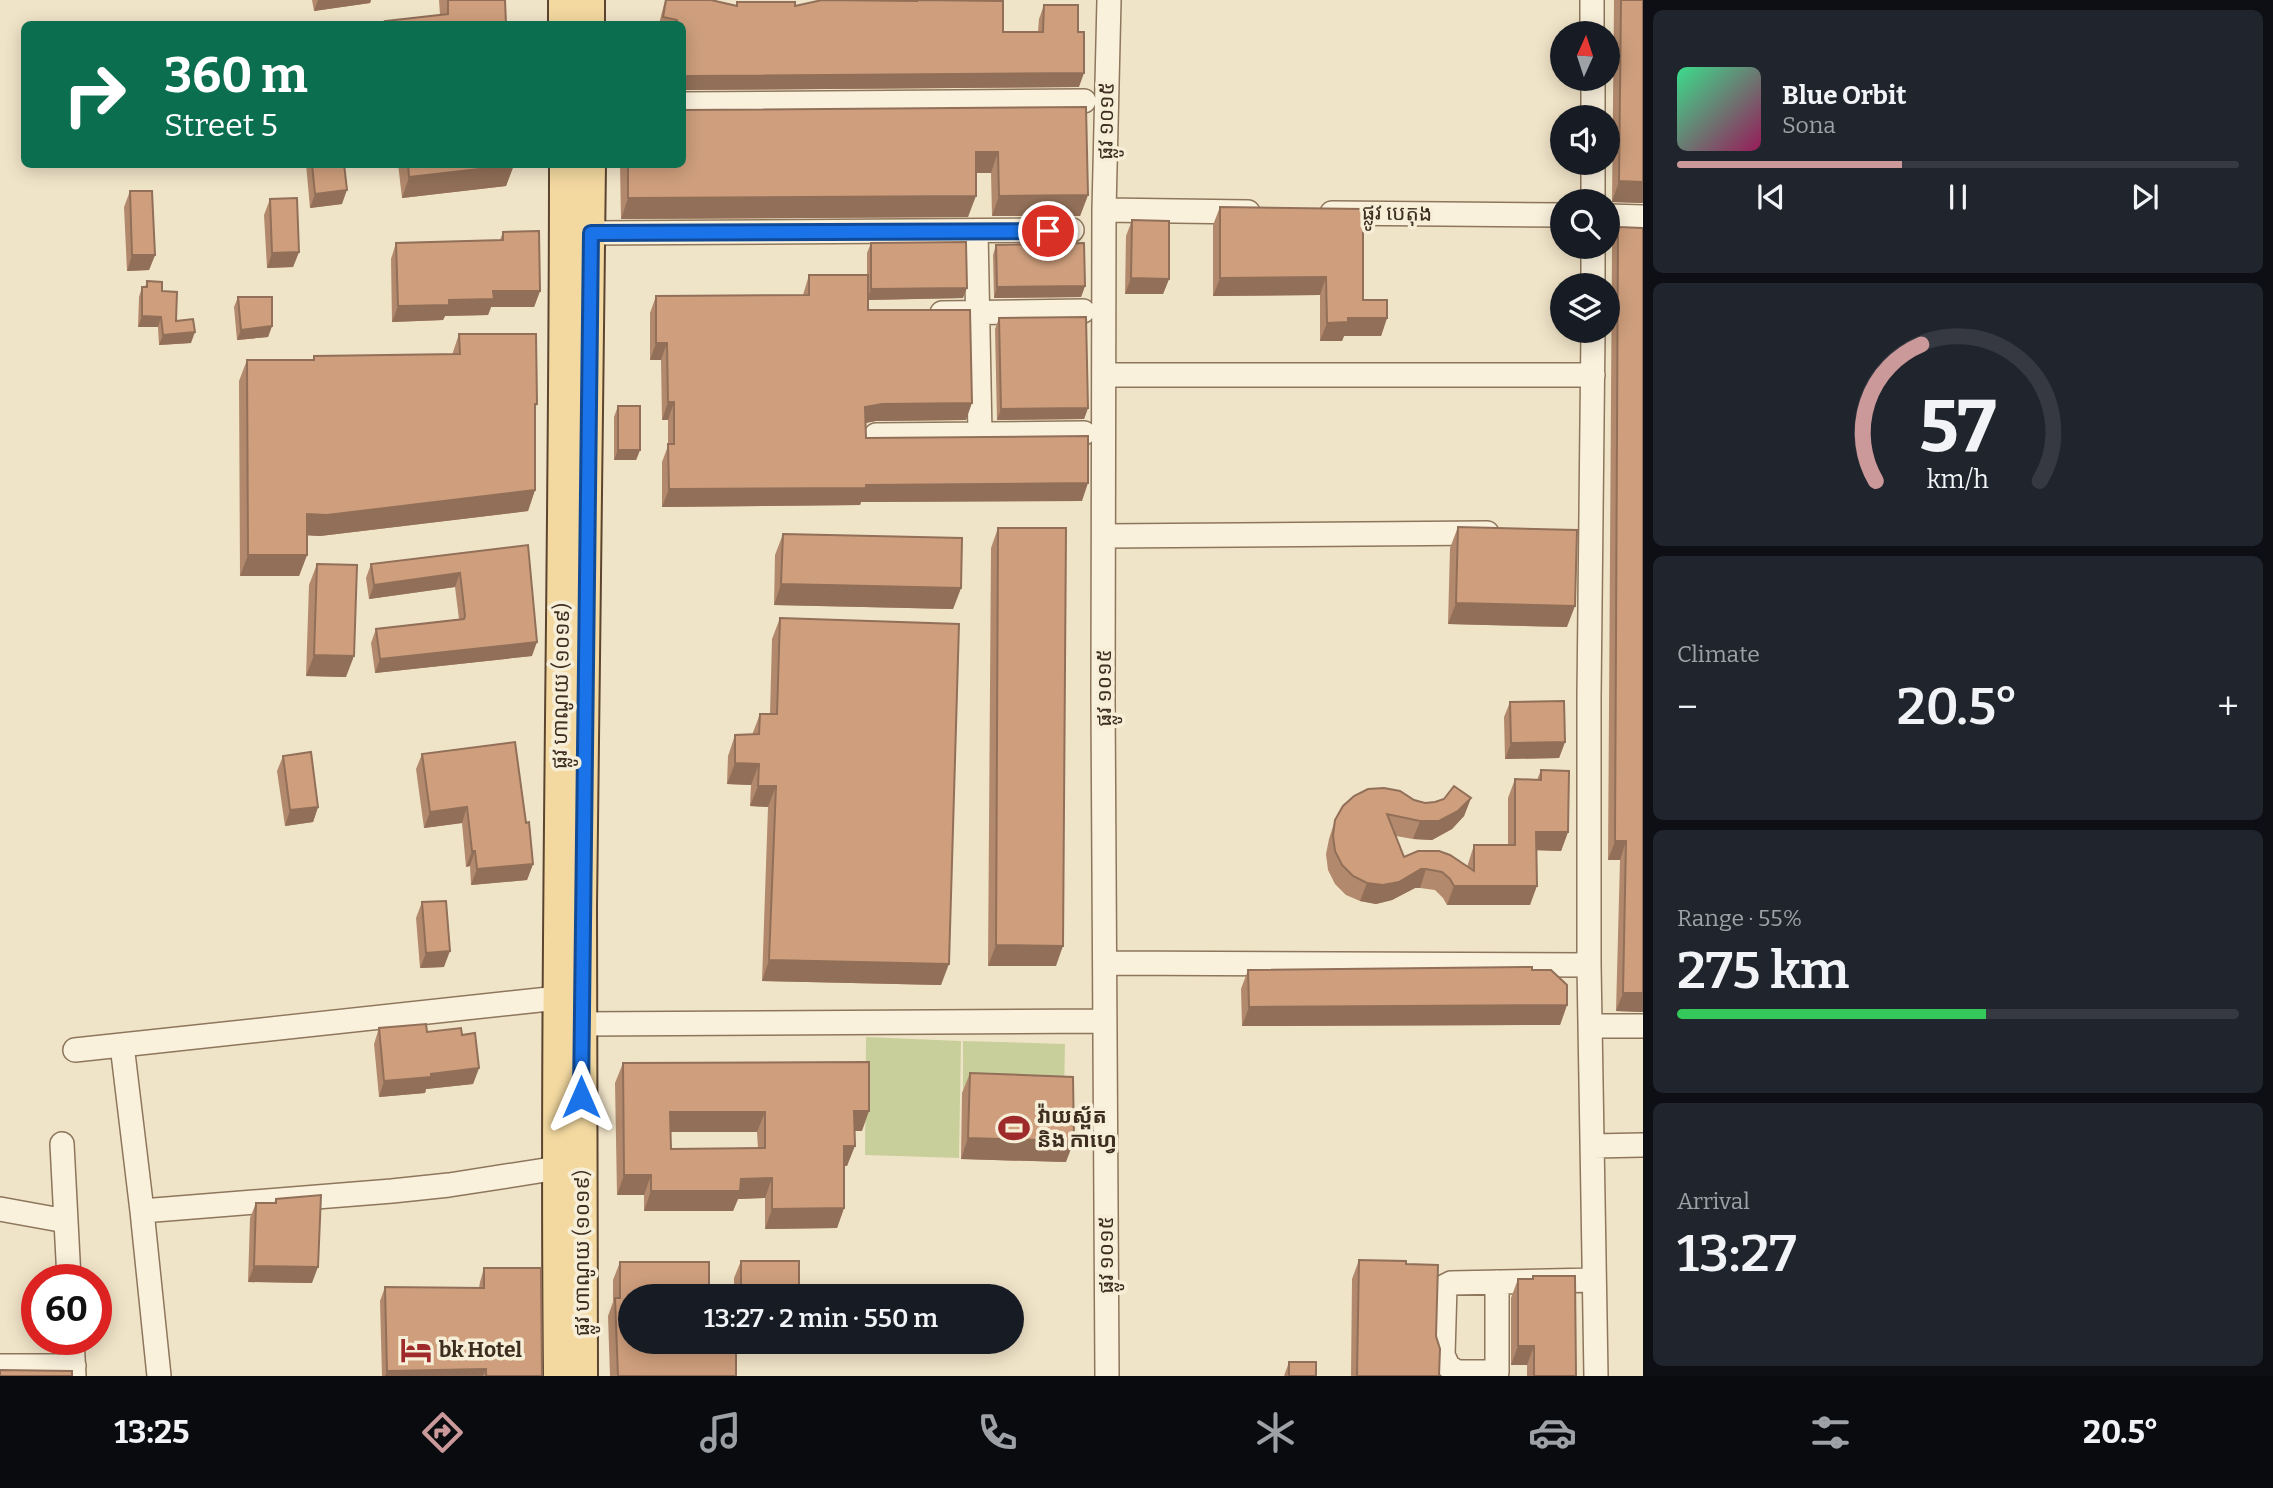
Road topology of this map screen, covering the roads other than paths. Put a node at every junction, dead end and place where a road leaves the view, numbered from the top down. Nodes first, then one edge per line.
1 (563, 0) edge
2 (590, 0) edge
3 (1109, 0) edge
4 (1592, 0) edge
5 (563, 21) edge
6 (590, 21) edge
7 (1592, 21) edge
8 (1084, 101) dead end
9 (686, 104) edge
10 (564, 168) edge
11 (591, 168) edge
12 (1104, 210) junction
13 (1271, 212) edge
14 (1313, 213) edge
15 (1550, 215) edge
16 (1620, 216) edge
17 (1643, 216) edge
18 (1072, 230) dead end
19 (976, 231) junction
20 (591, 233) junction
21 (1083, 311) dead end
22 (978, 312) junction
23 (916, 313) edge
24 (1593, 343) edge
25 (1104, 375) junction
26 (1593, 375) junction
27 (1084, 433) edge
28 (980, 434) junction
29 (876, 435) edge
30 (1563, 532) edge
31 (1591, 532) junction
32 (1507, 533) edge
33 (1105, 536) junction
34 (1105, 963) junction
35 (1589, 965) junction
36 (558, 998) junction
37 (1105, 1021) junction
38 (582, 1024) junction
39 (1590, 1026) junction
40 (1643, 1026) edge
41 (121, 1045) junction
42 (75, 1050) dead end
43 (62, 1144) dead end
44 (1643, 1145) edge
45 (1593, 1146) junction
46 (570, 1168) junction
47 (0, 1209) edge
48 (142, 1211) junction
49 (66, 1221) junction
50 (68, 1264) edge
51 (1594, 1280) junction
52 (1497, 1282) junction
53 (0, 1366) edge
54 (74, 1371) edge
55 (1448, 1371) edge
56 (159, 1376) edge
57 (558, 1376) edge
58 (583, 1376) edge
59 (1107, 1376) edge
60 (1596, 1376) edge

1 - 5 main road
2 - 6 main road
3 - 12 street, ផ្លូវ ១០១៥
4 - 7 street
8 - 9 street
10 - 36 main road, ផ្លូវ ហាណូយ (១០១៩)
11 - 20 main road, ផ្លូវ ហាណូយ (១០១៩)
12 - 13 street
12 - 25 street, ផ្លូវ ១០១៥
14 - 15 street, ផ្លូវ បេតុង
16 - 17 street
18 - 19 street
19 - 20 street
19 - 22 street
20 - 38 main road, ផ្លូវ ហាណូយ (១០១៩)
21 - 22 street
22 - 23 street
22 - 28 street
24 - 26 street
25 - 26 street
25 - 33 street, ផ្លូវ ១០១៥
26 - 31 street
27 - 28 street
28 - 29 street
30 - 31 street
31 - 35 street
32 - 33 street
33 - 34 street, ផ្លូវ ១០១៥
34 - 35 street
34 - 37 street, ផ្លូវ ១០១៥
35 - 39 street
36 - 41 street
36 - 46 main road, ផ្លូវ ហាណូយ (១០១៩)
37 - 38 street
37 - 59 street, ផ្លូវ ១០១៥
38 - 46 main road, ផ្លូវ ហាណូយ (១០១៩)
39 - 40 street
39 - 45 street
41 - 42 street
41 - 48 street
43 - 49 street
44 - 45 street
45 - 51 street
46 - 48 street
46 - 57 main road, ផ្លូវ ហាណូយ (១០១៩)
46 - 58 main road, ផ្លូវ ហាណូយ (១០១៩)
47 - 49 street
48 - 56 street
49 - 50 street
51 - 52 street
51 - 60 street
52 - 55 street
52 - 55 street
53 - 54 street

